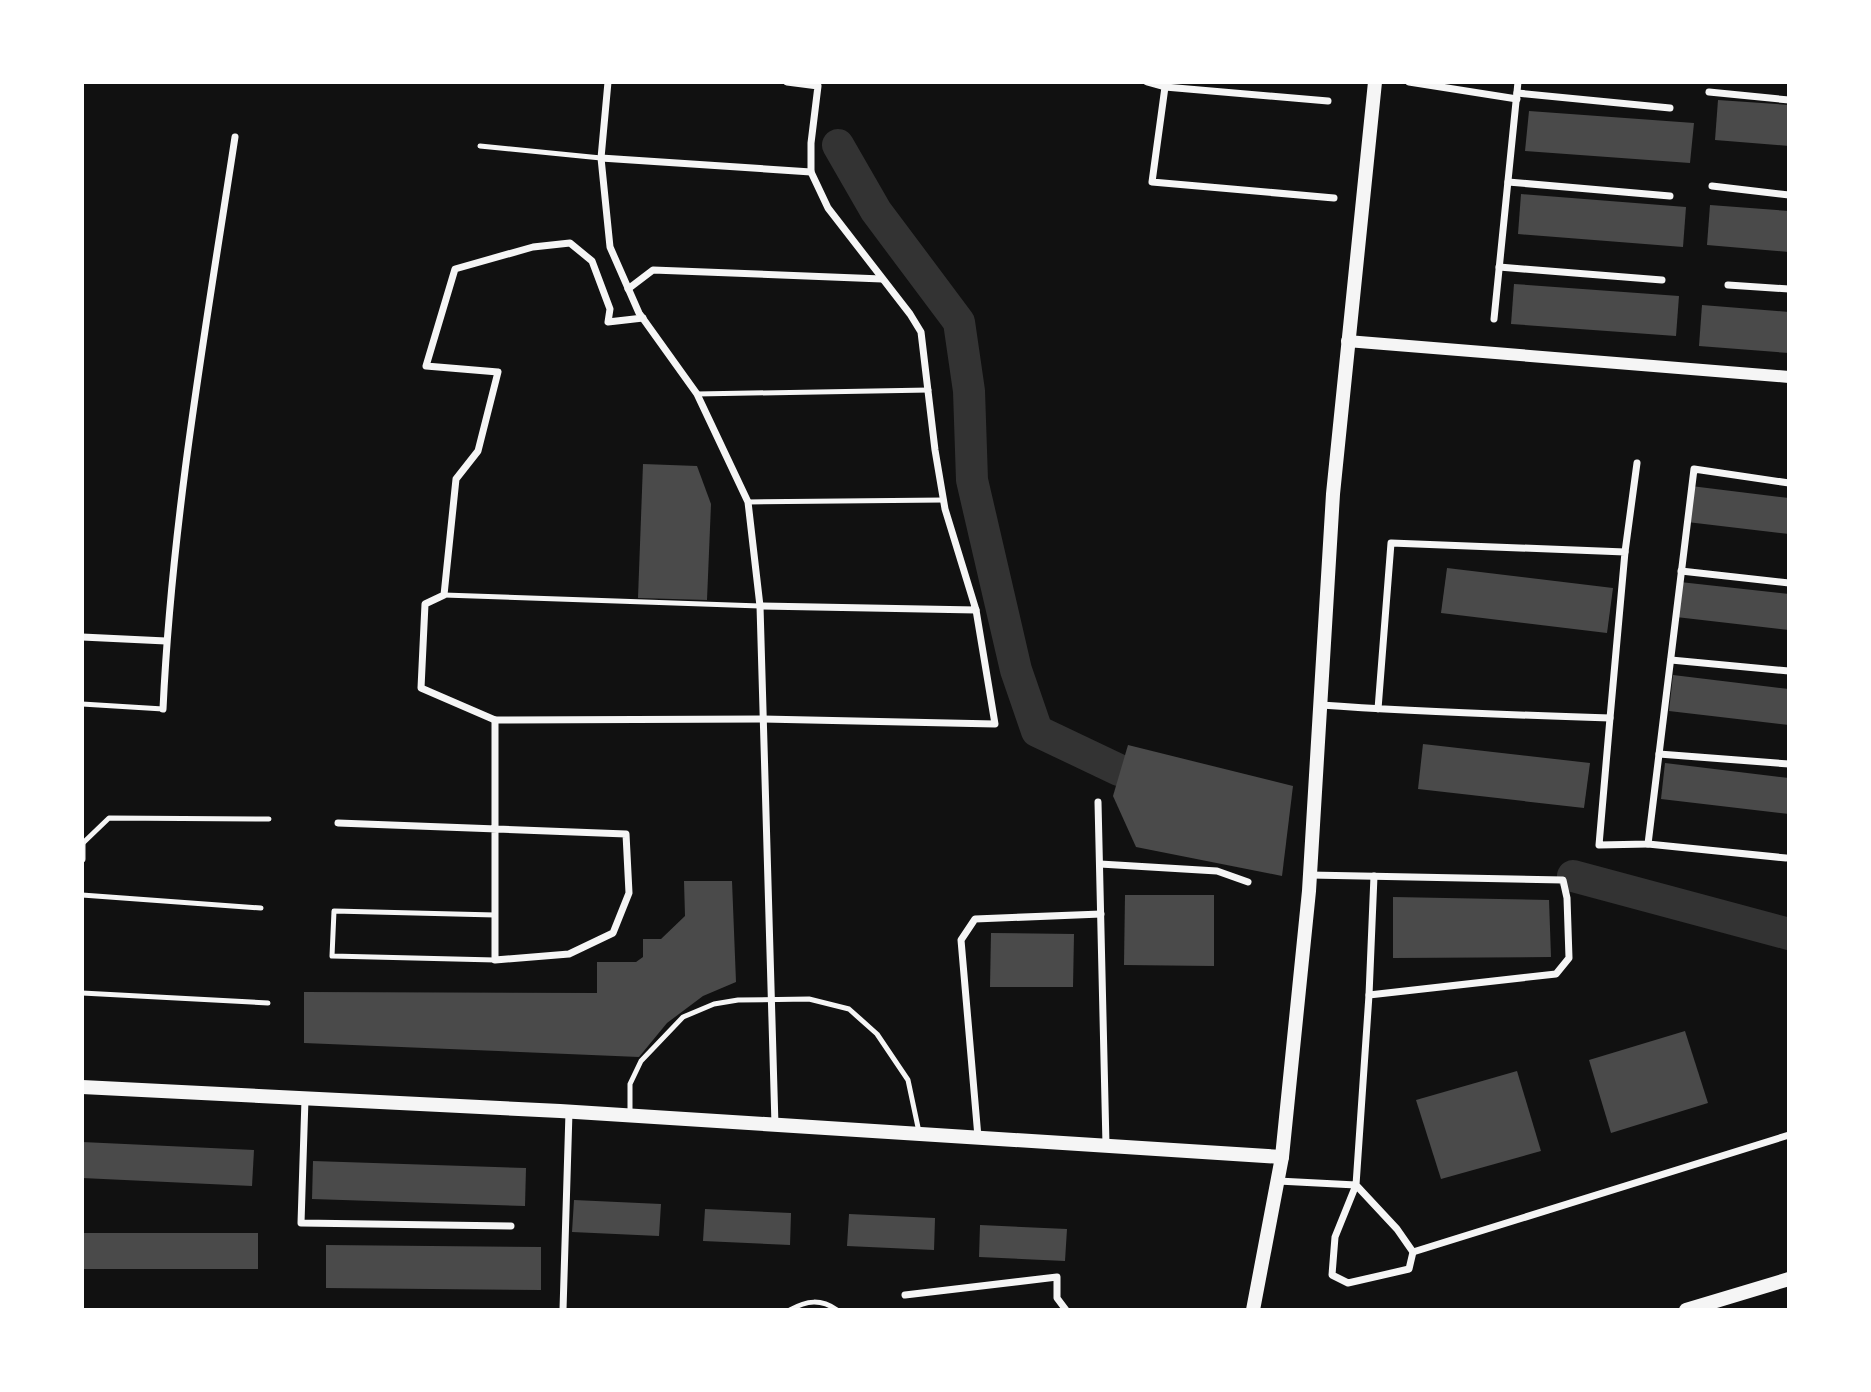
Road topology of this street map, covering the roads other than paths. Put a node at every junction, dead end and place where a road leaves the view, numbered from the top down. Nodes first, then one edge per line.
1 (608, 82) edge
2 (788, 82) edge
3 (1147, 82) edge
4 (1375, 82) edge
5 (1409, 82) edge
6 (1518, 82) edge
7 (1165, 85) edge
8 (1709, 92) dead end
9 (1517, 96) junction
10 (1789, 100) edge
11 (1328, 101) dead end
12 (1670, 108) dead end
13 (235, 137) dead end
14 (481, 146) dead end
15 (601, 158) junction
16 (811, 172) junction
17 (1508, 182) junction
18 (1712, 186) dead end
19 (1789, 195) edge
20 (1670, 196) dead end
21 (1334, 198) dead end
22 (1499, 267) junction
23 (882, 279) junction
24 (1662, 280) dead end
25 (1728, 285) dead end
26 (628, 289) junction
27 (1789, 289) edge
28 (643, 318) junction
29 (1494, 319) dead end
30 (1348, 341) junction
31 (1789, 377) edge
32 (929, 390) junction
33 (697, 394) junction
34 (1637, 463) dead end
35 (1789, 483) edge
36 (944, 500) junction
37 (748, 502) junction
38 (1625, 552) junction
39 (1681, 571) junction
40 (1789, 583) edge
41 (444, 596) junction
42 (760, 606) junction
43 (976, 610) junction
44 (82, 637) edge
45 (166, 641) junction
46 (1671, 660) junction
47 (1789, 671) edge
48 (82, 704) edge
49 (1321, 705) junction
50 (163, 709) joint
51 (1378, 709) junction
52 (1610, 718) junction
53 (763, 719) junction
54 (495, 720) junction
55 (1659, 754) junction
56 (1789, 764) edge
57 (1098, 802) dead end
58 (270, 819) dead end
59 (338, 823) dead end
60 (495, 828) junction
61 (83, 843) edge
62 (1648, 844) junction
63 (1786, 858) dead end
64 (82, 859) edge
65 (1100, 864) junction
66 (1310, 875) junction
67 (1374, 876) junction
68 (1248, 882) dead end
69 (82, 895) edge
70 (261, 908) dead end
71 (1101, 914) junction
72 (495, 915) junction
73 (495, 960) junction
74 (82, 993) edge
75 (1369, 995) junction
76 (771, 999) junction
77 (268, 1003) dead end
78 (82, 1087) edge
79 (305, 1099) junction
80 (569, 1111) junction
81 (630, 1116) junction
82 (775, 1126) junction
83 (920, 1135) junction
84 (1789, 1135) edge
85 (978, 1138) junction
86 (1106, 1146) junction
87 (1282, 1157) junction
88 (1278, 1181) junction
89 (1356, 1185) junction
90 (511, 1226) dead end
91 (1413, 1252) junction
92 (1789, 1279) edge
93 (905, 1294) dead end
94 (563, 1310) edge
95 (790, 1310) edge
96 (837, 1310) edge
97 (1066, 1310) edge
98 (1253, 1310) edge
99 (1686, 1310) edge

1 - 15 street
2 - 16 street
3 - 7 street
4 - 30 main road
5 - 9 street
6 - 9 street
7 - 11 street
7 - 21 street
8 - 10 street
9 - 12 street
9 - 17 street
13 - 45 street
14 - 15 lane
15 - 16 street
15 - 26 street
16 - 23 street
17 - 20 street
17 - 22 street
18 - 19 street
22 - 24 street
22 - 29 street
23 - 26 street
23 - 32 street
25 - 27 street
26 - 28 street
28 - 33 street
28 - 41 street
30 - 31 street
30 - 49 main road
32 - 33 lane
32 - 36 street
33 - 37 street
34 - 38 street
35 - 39 street
36 - 37 lane
36 - 43 street
37 - 42 street
38 - 51 street
38 - 52 street
39 - 40 street
39 - 46 street
41 - 42 lane
41 - 54 street
42 - 43 street
42 - 53 street
43 - 53 street
44 - 45 street
45 - 50 street
46 - 47 street
46 - 55 street
48 - 50 lane
49 - 51 street
49 - 66 main road
51 - 52 street
52 - 62 street
53 - 54 street
53 - 76 street
54 - 60 street
55 - 56 street
55 - 62 street
57 - 65 street
58 - 61 lane
59 - 60 street
60 - 72 street
60 - 73 street
61 - 64 street
62 - 63 street
65 - 68 street
65 - 71 street
66 - 67 street
66 - 87 main road
67 - 75 street
67 - 75 street
69 - 70 lane
71 - 85 street
71 - 86 street
72 - 73 street
72 - 73 lane
74 - 77 lane
75 - 89 street
76 - 81 lane
76 - 82 street
76 - 83 lane
78 - 79 main road
79 - 80 main road
79 - 90 street
80 - 81 main road
80 - 94 street
81 - 82 main road
82 - 83 main road
83 - 85 main road
84 - 91 street
85 - 86 main road
86 - 87 main road
87 - 88 main road
88 - 89 street
88 - 98 main road
89 - 91 street
89 - 91 street
92 - 99 main road
93 - 97 street
95 - 96 lane

